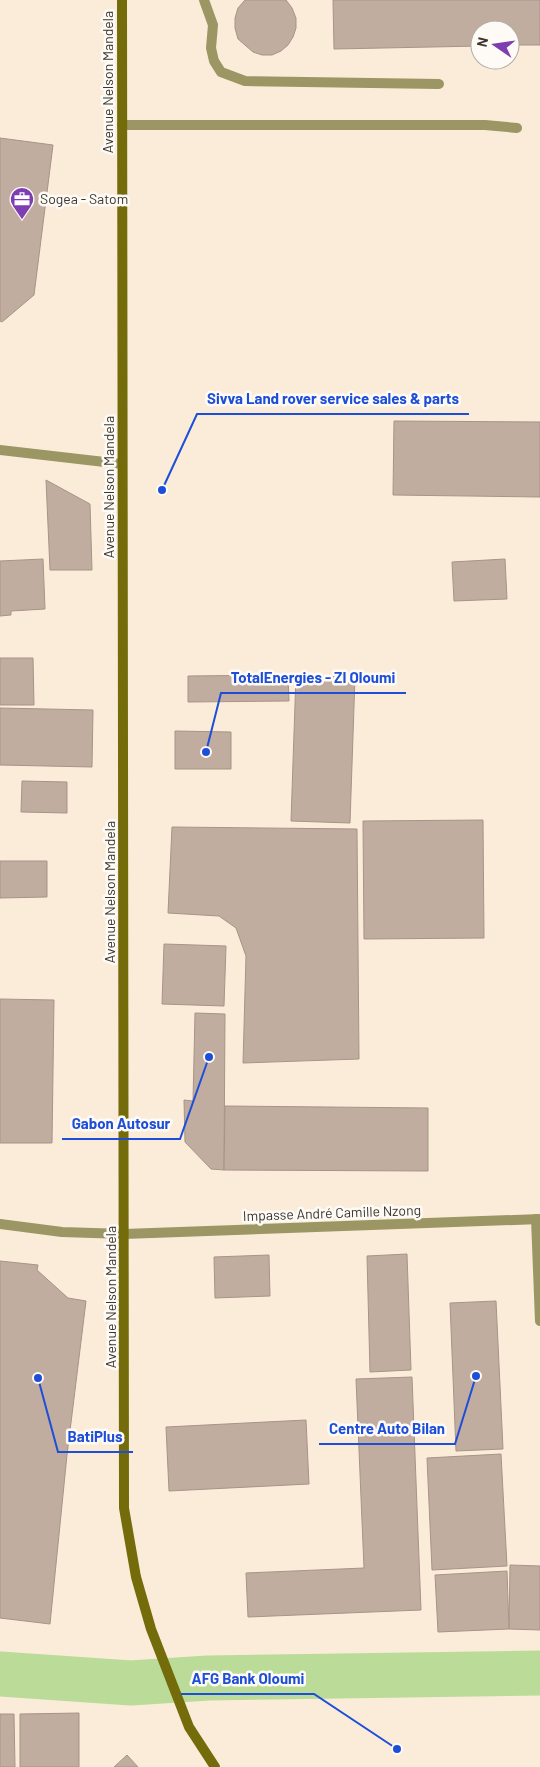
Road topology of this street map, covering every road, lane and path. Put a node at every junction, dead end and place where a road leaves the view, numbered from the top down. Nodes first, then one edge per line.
1 (122, 0) edge
2 (204, 0) edge
3 (439, 84) dead end
4 (122, 125) junction
5 (517, 128) dead end
6 (0, 450) edge
7 (122, 464) junction
8 (538, 1219) edge
9 (0, 1224) edge
10 (124, 1234) junction
11 (540, 1321) edge
12 (215, 1767) edge

1 - 4 main road, Avenue Nelson Mandela
2 - 3 street
4 - 5 street
4 - 7 main road, Avenue Nelson Mandela
6 - 7 street
7 - 10 main road, Avenue Nelson Mandela
8 - 10 street, Impasse André Camille Nzong
8 - 11 street
9 - 10 street, Impasse André Camille Nzong
10 - 12 main road, Avenue Nelson Mandela

